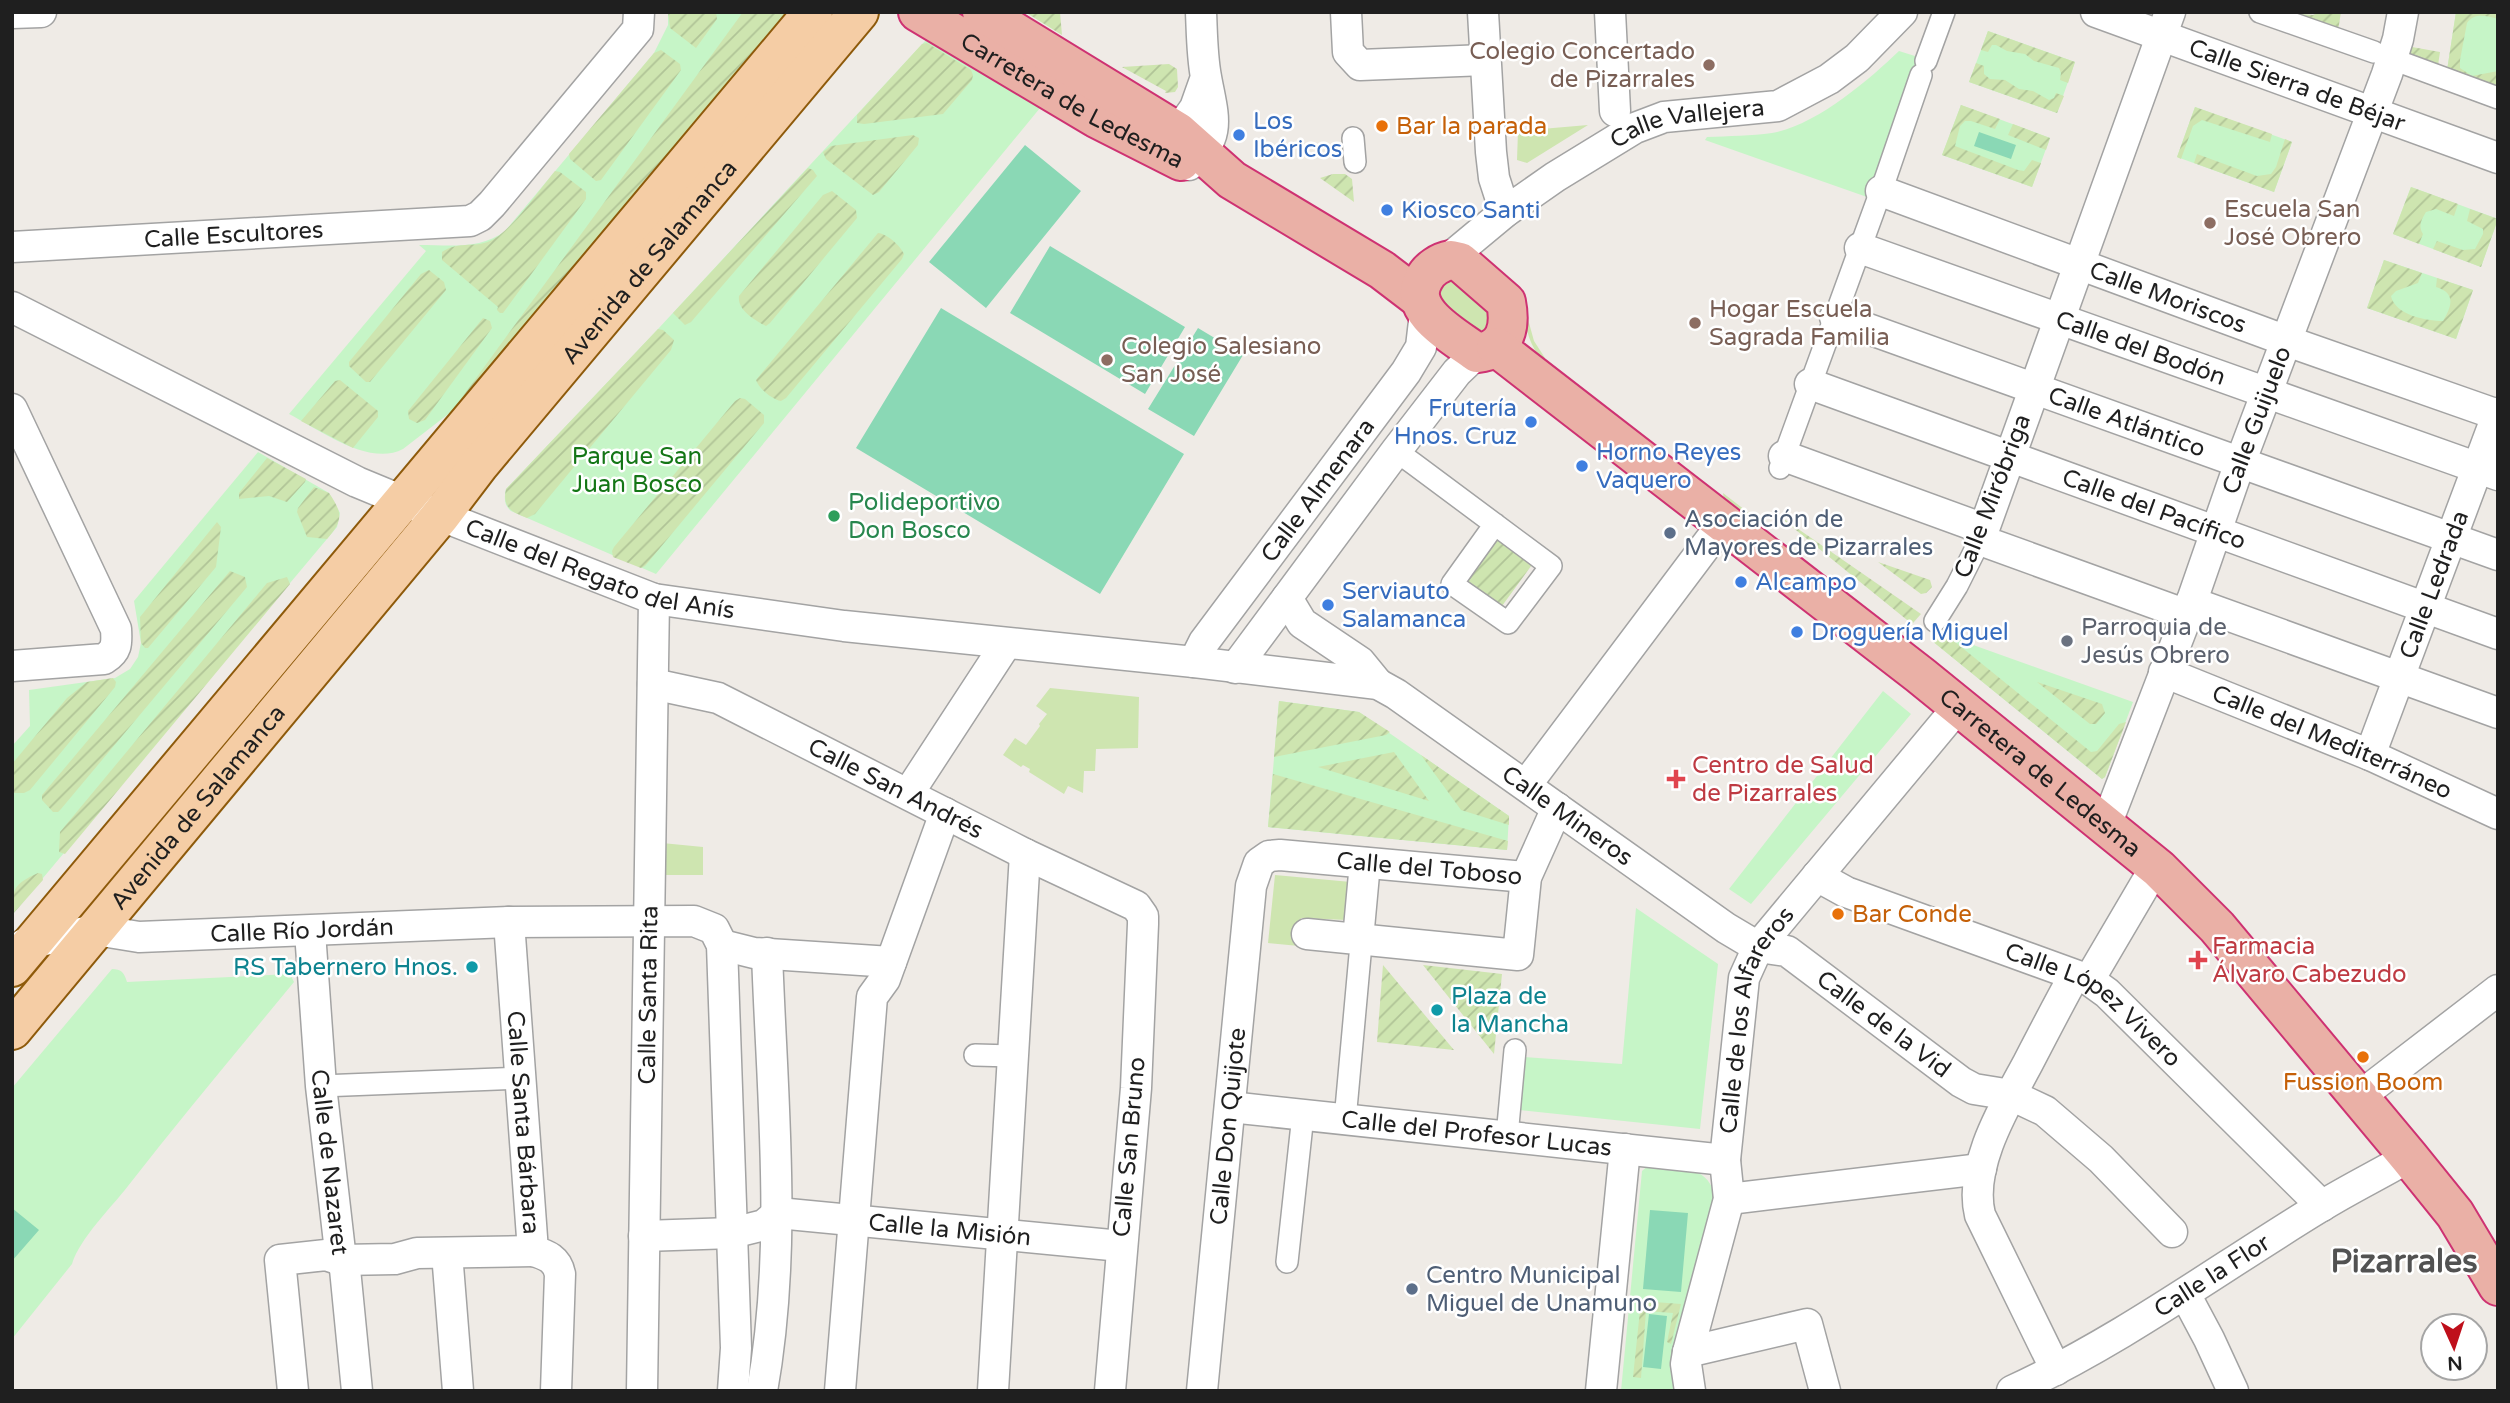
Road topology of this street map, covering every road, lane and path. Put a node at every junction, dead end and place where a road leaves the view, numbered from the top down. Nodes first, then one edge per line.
1 (41, 12) edge
2 (639, 12) edge
3 (813, 12) edge
4 (859, 12) edge
5 (918, 12) edge
6 (982, 12) edge
7 (1201, 12) edge
8 (1483, 12) edge
9 (1609, 12) edge
10 (1902, 12) edge
11 (1944, 12) edge
12 (2096, 12) edge
13 (2260, 12) edge
14 (2403, 12) edge
15 (12, 13) edge
16 (1346, 14) edge
17 (2166, 24) edge
18 (2374, 52) dead end
19 (1485, 60) junction
20 (2403, 64) dead end
21 (2498, 98) edge
22 (1615, 111) dead end
23 (2372, 113) junction
24 (1353, 138) dead end
25 (1190, 151) junction
26 (2498, 159) edge
27 (1355, 162) dead end
28 (1881, 191) junction
29 (1505, 212) junction
30 (12, 247) edge
31 (1860, 248) junction
32 (2079, 264) junction
33 (1442, 276) junction
34 (12, 307) edge
35 (1835, 317) junction
36 (2059, 319) junction
37 (2287, 341) junction
38 (1486, 350) junction
39 (527, 355) junction
40 (1810, 384) junction
41 (2033, 388) junction
42 (2267, 393) junction
43 (12, 409) edge
44 (2498, 415) edge
45 (1396, 451) junction
46 (2009, 457) junction
47 (1782, 462) joint
48 (2241, 463) junction
49 (2488, 472) edge
50 (402, 501) junction
51 (441, 516) junction
52 (1723, 523) junction
53 (1495, 524) junction
54 (2216, 532) junction
55 (1982, 535) junction
56 (2452, 538) junction
57 (2498, 555) edge
58 (1287, 598) junction
59 (654, 599) junction
60 (2425, 608) junction
61 (2189, 609) junction
62 (1935, 621) dead end
63 (2498, 634) edge
64 (1006, 644) junction
65 (1194, 662) junction
66 (12, 666) edge
67 (1235, 667) junction
68 (2164, 671) junction
69 (2400, 677) junction
70 (301, 683) junction
71 (653, 684) junction
72 (1378, 684) junction
73 (1958, 707) junction
74 (2498, 713) edge
75 (195, 749) junction
76 (2371, 755) junction
77 (1526, 785) junction
78 (908, 794) junction
79 (1557, 808) junction
80 (945, 813) junction
81 (2498, 814) edge
82 (2106, 825) junction
83 (1025, 854) junction
84 (1259, 863) joint
85 (1365, 863) junction
86 (2155, 866) junction
87 (1817, 876) junction
88 (1526, 877) junction
89 (1136, 905) joint
90 (648, 921) junction
91 (509, 922) junction
92 (96, 930) junction
93 (310, 932) junction
94 (1307, 934) dead end
95 (718, 937) junction
96 (1359, 947) junction
97 (1758, 947) junction
98 (19, 951) edge
99 (766, 953) junction
100 (891, 962) junction
101 (2081, 978) junction
102 (2498, 990) edge
103 (12, 1000) edge
104 (12, 1030) edge
105 (1516, 1050) dead end
106 (975, 1055) dead end
107 (1013, 1056) junction
108 (521, 1078) junction
109 (321, 1086) junction
110 (2011, 1095) junction
111 (2359, 1097) junction
112 (1230, 1107) junction
113 (1303, 1115) junction
114 (1345, 1119) junction
115 (1507, 1136) junction
116 (1625, 1149) junction
117 (2409, 1157) junction
118 (1726, 1160) junction
119 (1981, 1169) junction
120 (1728, 1199) junction
121 (2322, 1206) junction
122 (778, 1213) junction
123 (853, 1220) junction
124 (2172, 1232) dead end
125 (732, 1233) junction
126 (1002, 1234) junction
127 (644, 1236) junction
128 (1121, 1245) junction
129 (533, 1251) junction
130 (447, 1252) junction
131 (341, 1260) junction
132 (1287, 1262) dead end
133 (2498, 1286) edge
134 (2185, 1294) junction
135 (1688, 1352) junction
136 (2056, 1370) junction
137 (293, 1391) edge
138 (357, 1391) edge
139 (458, 1391) edge
140 (556, 1391) edge
141 (642, 1391) edge
142 (733, 1391) edge
143 (762, 1391) edge
144 (839, 1391) edge
145 (993, 1391) edge
146 (1110, 1391) edge
147 (1202, 1391) edge
148 (1601, 1391) edge
149 (1690, 1391) edge
150 (1825, 1391) edge
151 (2012, 1391) edge
152 (2233, 1391) edge

1 - 15 street
2 - 30 street, Calle Escultores
3 - 39 main road, Avenida de Salamanca
4 - 51 main road, Avenida de Salamanca
5 - 25 highway, Carretera de Ledesma
6 - 25 highway, Carretera de Ledesma
7 - 25 street
8 - 19 street
9 - 22 street
10 - 29 street, Calle Vallejera
11 - 28 street
12 - 17 street, Calle Sierra de Béjar
13 - 18 street
14 - 23 street, Calle Guijuelo
16 - 19 street
17 - 23 street, Calle Sierra de Béjar
17 - 32 street, Calle Miróbriga
19 - 29 street
20 - 21 street
23 - 26 street, Calle Sierra de Béjar
23 - 37 street, Calle Guijuelo
24 - 27 street
25 - 33 highway, Carretera de Ledesma
28 - 31 street
28 - 32 street, Calle Moriscos
29 - 33 street, Calle Vallejera
31 - 35 street
31 - 36 street, Calle del Bodón
32 - 36 street, Calle Miróbriga
32 - 37 street, Calle Moriscos
33 - 38 highway, Carretera de Ledesma
33 - 38 highway
33 - 65 street, Calle Almenara
34 - 50 street, Calle del Regato del Anís
35 - 40 street
35 - 41 street, Calle Atlántico
36 - 41 street, Calle Miróbriga
36 - 42 street, Calle del Bodón
37 - 42 street, Calle Guijuelo
37 - 44 street, Calle Moriscos
38 - 45 street, Calle Almenara
38 - 52 highway, Carretera de Ledesma
39 - 50 main road, Avenida de Salamanca
39 - 51 main road, Avenida de Salamanca
40 - 46 street, Calle del Pacífico
40 - 47 street
41 - 46 street, Calle Miróbriga
41 - 48 street, Calle Atlántico
42 - 48 street, Calle Guijuelo
42 - 49 street, Calle del Bodón
43 - 66 street
44 - 49 street, Calle Ledrada
45 - 53 street, Calle Almenara
45 - 58 street, Calle Almenara
46 - 54 street, Calle del Pacífico
46 - 55 street, Calle Miróbriga
47 - 55 street
48 - 54 street, Calle Guijuelo
48 - 56 street, Calle Atlántico
49 - 56 street, Calle Ledrada
50 - 51 street, Calle del Regato del Anís
50 - 70 main road, Avenida de Salamanca
50 - 75 main road, Avenida de Salamanca
51 - 59 street, Calle del Regato del Anís
51 - 70 main road, Avenida de Salamanca
52 - 73 highway, Carretera de Ledesma
52 - 77 street
53 - 53 street, Calle Almenara
54 - 60 street, Calle del Pacífico
54 - 61 street, Calle Guijuelo
55 - 61 street
55 - 62 street, Calle Miróbriga
56 - 57 street, Calle Atlántico
56 - 60 street, Calle Ledrada
58 - 67 street, Calle Almenara
58 - 72 street, Calle Mineros
59 - 64 street, Calle del Regato del Anís
59 - 71 street, Calle Santa Rita
60 - 63 street, Calle del Pacífico
60 - 69 street, Calle Ledrada
61 - 68 street, Calle Guijuelo
61 - 69 street
64 - 65 street, Calle del Regato del Anís
64 - 78 street
65 - 67 street, Calle del Regato del Anís
67 - 72 street, Calle Mineros
68 - 76 street, Calle del Mediterráneo
68 - 82 street, Calle Guijuelo
69 - 74 street
69 - 76 street, Calle Ledrada
70 - 92 main road, Avenida de Salamanca
71 - 78 street, Calle San Andrés
71 - 90 street, Calle Santa Rita
72 - 77 street, Calle Mineros
73 - 82 highway, Carretera de Ledesma
73 - 87 street, Calle de los Alfareros
75 - 92 main road, Avenida de Salamanca
75 - 98 main road, Avenida de Salamanca
76 - 81 street, Calle del Mediterráneo
77 - 79 street, Calle Mineros
78 - 80 street, Calle San Andrés
79 - 88 street, Calle del Toboso
79 - 97 street, Calle Mineros
80 - 83 street, Calle San Andrés
80 - 100 street
82 - 86 highway, Carretera de Ledesma
83 - 89 street, Calle San Andrés
83 - 107 street
84 - 85 street, Calle del Toboso
84 - 112 street, Calle Don Quijote
85 - 88 street, Calle del Toboso
85 - 96 street
86 - 101 street
86 - 111 highway, Carretera de Ledesma
87 - 97 street, Calle de los Alfareros
87 - 101 street, Calle López Vivero
88 - 96 street
89 - 128 street, Calle San Bruno
90 - 91 street, Calle Río Jordán
90 - 95 street, Calle Río Jordán
90 - 127 street, Calle Santa Rita
91 - 93 street, Calle Río Jordán
91 - 108 street, Calle Santa Bárbara
92 - 93 street, Calle Río Jordán
92 - 98 street
92 - 104 main road, Avenida de Salamanca
93 - 109 street, Calle de Nazaret
94 - 96 street
95 - 99 street, Calle Río Jordán
95 - 125 street
96 - 114 street
97 - 110 street, Calle de la Vid
97 - 118 street, Calle de los Alfareros
98 - 103 main road, Avenida de Salamanca
99 - 100 street, Calle Río Jordán
99 - 122 street
100 - 123 street
101 - 110 street
101 - 121 street, Calle López Vivero
102 - 111 street
105 - 115 street
106 - 107 street
107 - 126 street
108 - 109 street
108 - 129 street, Calle Santa Bárbara
109 - 131 street, Calle de Nazaret
110 - 119 street
110 - 124 street, Calle de la Vid
111 - 117 highway, Carretera de Ledesma
112 - 113 street, Calle del Profesor Lucas
112 - 147 street, Calle Don Quijote
113 - 114 street, Calle del Profesor Lucas
113 - 132 street
114 - 115 street, Calle del Profesor Lucas
115 - 116 street, Calle del Profesor Lucas
116 - 118 street, Calle del Profesor Lucas
116 - 148 street
117 - 121 street, Calle la Flor
117 - 133 highway, Carretera de Ledesma
118 - 120 street, Calle de los Alfareros
119 - 120 street
119 - 136 street
120 - 135 street, Calle de los Alfareros
121 - 134 street, Calle la Flor
122 - 123 street, Calle la Misión
122 - 125 street
122 - 143 street
123 - 126 street, Calle la Misión
123 - 144 street
125 - 127 street
125 - 142 street
126 - 128 street, Calle la Misión
126 - 145 street
127 - 141 street, Calle Santa Rita
128 - 146 street, Calle San Bruno
129 - 130 street
129 - 140 street, Calle Santa Bárbara
130 - 131 street
130 - 139 street
131 - 137 street
131 - 138 street, Calle de Nazaret
134 - 136 street, Calle la Flor
134 - 152 street
135 - 149 street, Calle de los Alfareros
135 - 150 street
136 - 151 street, Calle la Flor

